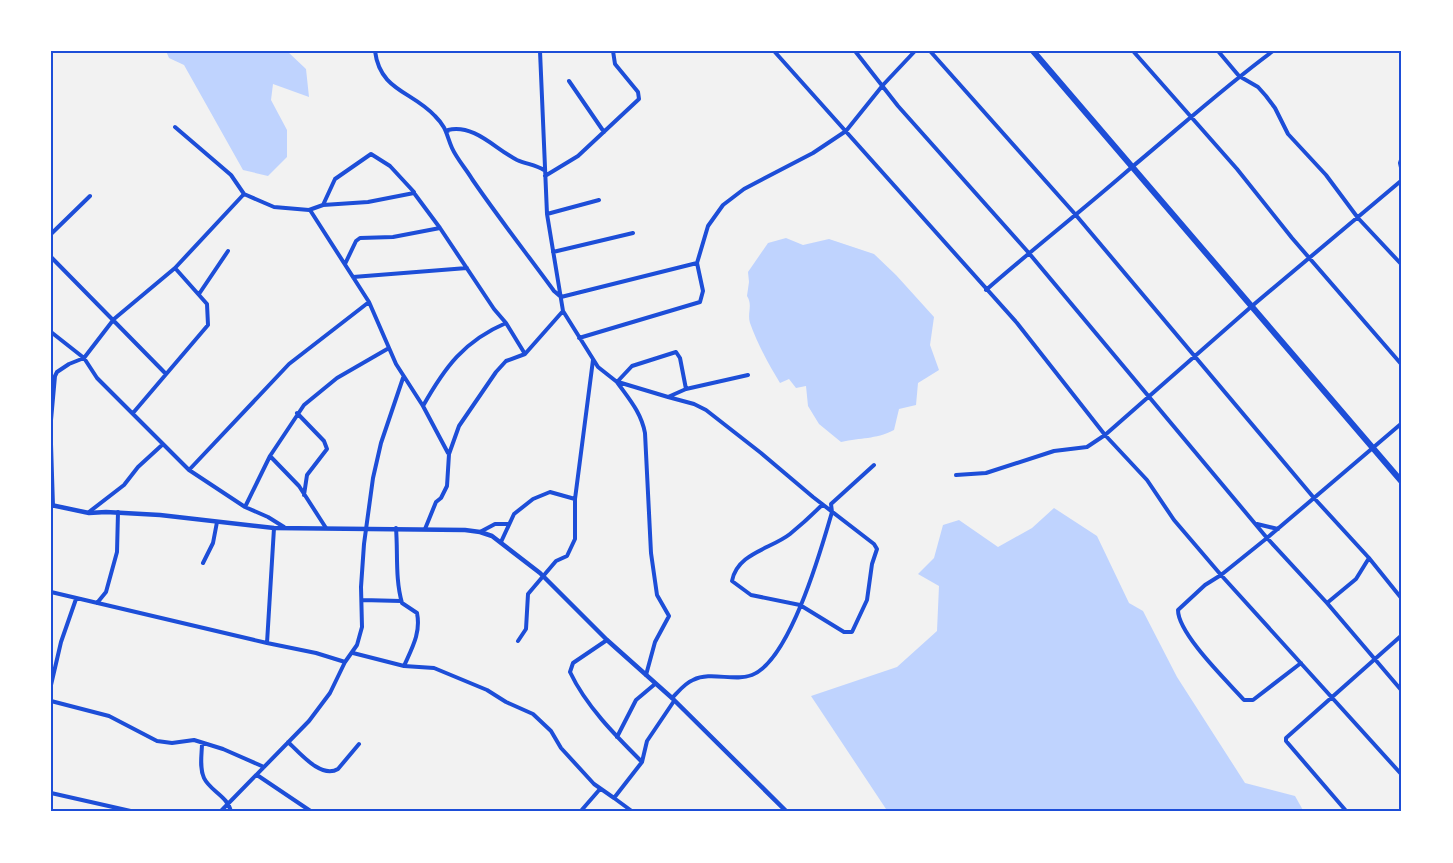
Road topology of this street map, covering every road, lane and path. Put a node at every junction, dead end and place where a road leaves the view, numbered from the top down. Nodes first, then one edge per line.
1 (375, 51) edge
2 (540, 51) edge
3 (613, 51) edge
4 (774, 51) edge
5 (855, 51) edge
6 (915, 51) edge
7 (930, 51) edge
8 (1033, 51) edge
9 (1133, 51) edge
10 (1218, 51) edge
11 (1273, 51) edge
12 (1239, 76) junction
13 (569, 81) dead end
14 (883, 85) junction
15 (1191, 116) junction
16 (175, 127) dead end
17 (846, 131) junction
18 (448, 132) junction
19 (604, 132) junction
20 (1402, 157) edge
21 (1133, 167) junction
22 (544, 170) junction
23 (1402, 172) edge
24 (544, 176) junction
25 (1402, 180) edge
26 (414, 193) junction
27 (244, 194) junction
28 (90, 196) dead end
29 (598, 200) dead end
30 (323, 205) junction
31 (309, 210) junction
32 (547, 214) junction
33 (1075, 214) junction
34 (1358, 218) junction
35 (440, 228) junction
36 (633, 233) dead end
37 (51, 234) edge
38 (228, 251) dead end
39 (553, 252) junction
40 (1028, 252) junction
41 (51, 257) edge
42 (1310, 258) junction
43 (697, 263) junction
44 (345, 264) junction
45 (1402, 265) edge
46 (175, 268) junction
47 (467, 268) junction
48 (352, 277) junction
49 (986, 290) junction
50 (199, 294) junction
51 (561, 297) junction
52 (369, 302) junction
53 (1252, 306) junction
54 (562, 311) junction
55 (114, 319) junction
56 (506, 323) junction
57 (51, 332) edge
58 (579, 338) junction
59 (389, 348) junction
60 (525, 354) junction
61 (1196, 355) junction
62 (84, 358) junction
63 (593, 360) junction
64 (1402, 364) edge
65 (166, 374) junction
66 (748, 375) dead end
67 (403, 378) junction
68 (617, 382) junction
69 (686, 389) junction
70 (668, 397) junction
71 (1149, 397) junction
72 (423, 406) junction
73 (133, 413) junction
74 (297, 413) junction
75 (51, 420) edge
76 (1402, 423) edge
77 (1105, 435) junction
78 (51, 444) edge
79 (162, 445) junction
80 (1373, 448) junction
81 (449, 454) junction
82 (270, 456) junction
83 (874, 465) dead end
84 (189, 470) junction
85 (956, 475) dead end
86 (1402, 482) edge
87 (304, 495) junction
88 (575, 498) junction
89 (1314, 498) junction
90 (822, 505) junction
91 (52, 506) edge
92 (244, 507) junction
93 (118, 512) junction
94 (832, 512) junction
95 (88, 513) junction
96 (217, 522) junction
97 (508, 524) junction
98 (1256, 524) junction
99 (284, 527) junction
100 (274, 528) junction
101 (326, 528) junction
102 (366, 528) junction
103 (396, 528) junction
104 (424, 529) junction
105 (1278, 529) junction
106 (480, 531) junction
107 (1267, 538) junction
108 (501, 542) junction
109 (1369, 558) junction
110 (203, 563) dead end
111 (1221, 575) junction
112 (543, 576) junction
113 (51, 592) edge
114 (76, 599) junction
115 (1402, 599) edge
116 (362, 600) junction
117 (402, 601) junction
118 (96, 603) junction
119 (1327, 603) junction
120 (800, 605) junction
121 (1402, 635) edge
122 (607, 640) junction
123 (518, 641) dead end
124 (267, 644) junction
125 (353, 653) junction
126 (1374, 661) junction
127 (345, 662) junction
128 (1301, 663) junction
129 (404, 666) junction
130 (646, 675) junction
131 (655, 684) junction
132 (51, 685) edge
133 (1402, 691) edge
134 (1333, 697) junction
135 (673, 700) junction
136 (51, 701) edge
137 (617, 737) junction
138 (288, 742) junction
139 (202, 743) junction
140 (359, 744) dead end
141 (642, 762) junction
142 (264, 767) junction
143 (257, 775) junction
144 (1402, 775) edge
145 (600, 789) junction
146 (51, 793) edge
147 (614, 798) junction
148 (230, 804) junction
149 (135, 812) edge
150 (220, 812) edge
151 (231, 812) edge
152 (312, 812) edge
153 (580, 812) edge
154 (633, 812) edge
155 (787, 812) edge
156 (1347, 812) edge

1 - 18 street
2 - 22 street
3 - 19 street
4 - 17 street
5 - 14 street
6 - 14 street
7 - 33 street
8 - 21 highway
9 - 15 street
10 - 12 street
11 - 12 street
12 - 15 street
12 - 34 street
13 - 19 street
14 - 17 street
14 - 40 street
15 - 21 street
15 - 42 street
16 - 27 street
17 - 43 street
17 - 49 street
18 - 22 street
18 - 51 street
19 - 24 street
20 - 23 street
21 - 33 street
21 - 53 highway
22 - 24 street
24 - 32 street
25 - 34 street
26 - 30 street
26 - 30 street
26 - 35 street
27 - 31 street
27 - 46 street
28 - 37 street
29 - 32 street
30 - 31 street
31 - 44 street
32 - 39 street
33 - 40 street
33 - 61 street
34 - 42 street
34 - 45 street
35 - 44 street
35 - 47 street
36 - 39 street
38 - 50 street
39 - 51 street
40 - 49 street
40 - 71 street
41 - 55 street
42 - 53 street
42 - 64 street
43 - 51 street
43 - 58 street
44 - 48 street
46 - 50 street
46 - 55 street
47 - 48 street
47 - 56 street
48 - 52 street
49 - 77 street
50 - 65 street
51 - 54 street
52 - 59 street
52 - 84 street
53 - 61 street
53 - 80 highway
54 - 58 street
54 - 60 street
55 - 62 street
55 - 65 street
56 - 60 street
56 - 72 street
57 - 62 street
58 - 63 street
59 - 67 street
59 - 74 street
60 - 81 street
61 - 71 street
61 - 89 street
62 - 73 street
62 - 75 street
63 - 68 street
63 - 88 street
65 - 73 street
66 - 69 street
67 - 72 street
67 - 102 street
68 - 69 street
68 - 70 street
68 - 130 street
69 - 70 street
70 - 90 street
71 - 77 street
71 - 98 street
72 - 81 street
73 - 79 street
74 - 82 street
74 - 87 street
76 - 80 street
77 - 85 street
77 - 111 street
78 - 91 street
79 - 84 street
79 - 95 street
80 - 86 highway
80 - 89 street
81 - 104 street
82 - 87 street
82 - 92 street
83 - 94 street
84 - 92 street
87 - 101 street
88 - 97 street
88 - 112 street
89 - 105 street
89 - 109 street
90 - 94 street
90 - 120 street
91 - 95 street
92 - 99 street
93 - 95 street
93 - 96 street
93 - 118 street
94 - 120 street
94 - 120 street
96 - 100 street
96 - 110 street
97 - 106 street
97 - 108 street
98 - 105 street
98 - 107 street
99 - 100 street
99 - 101 street
100 - 124 street
101 - 102 street
102 - 103 street
102 - 116 street
103 - 104 street
103 - 117 street
104 - 106 street
105 - 107 street
106 - 108 street
107 - 111 street
107 - 119 street
108 - 112 street
109 - 115 street
109 - 119 street
111 - 128 street
111 - 128 street
112 - 122 street
112 - 123 street
113 - 114 street
114 - 118 street
114 - 132 street
116 - 117 street
116 - 125 street
117 - 129 street
118 - 124 street
119 - 126 street
120 - 135 street
121 - 126 street
122 - 130 street
122 - 137 street
124 - 127 street
125 - 127 street
125 - 129 street
126 - 133 street
126 - 134 street
127 - 138 street
128 - 134 street
129 - 145 street
130 - 131 street
131 - 135 street
131 - 137 street
134 - 144 street
134 - 156 street
135 - 141 street
135 - 155 street
136 - 139 street
137 - 141 street
138 - 140 street
138 - 142 street
139 - 142 street
139 - 148 street
141 - 147 street
142 - 143 street
143 - 148 street
143 - 152 street
145 - 147 street
145 - 153 street
146 - 149 street
147 - 154 street
148 - 150 street
148 - 151 street

